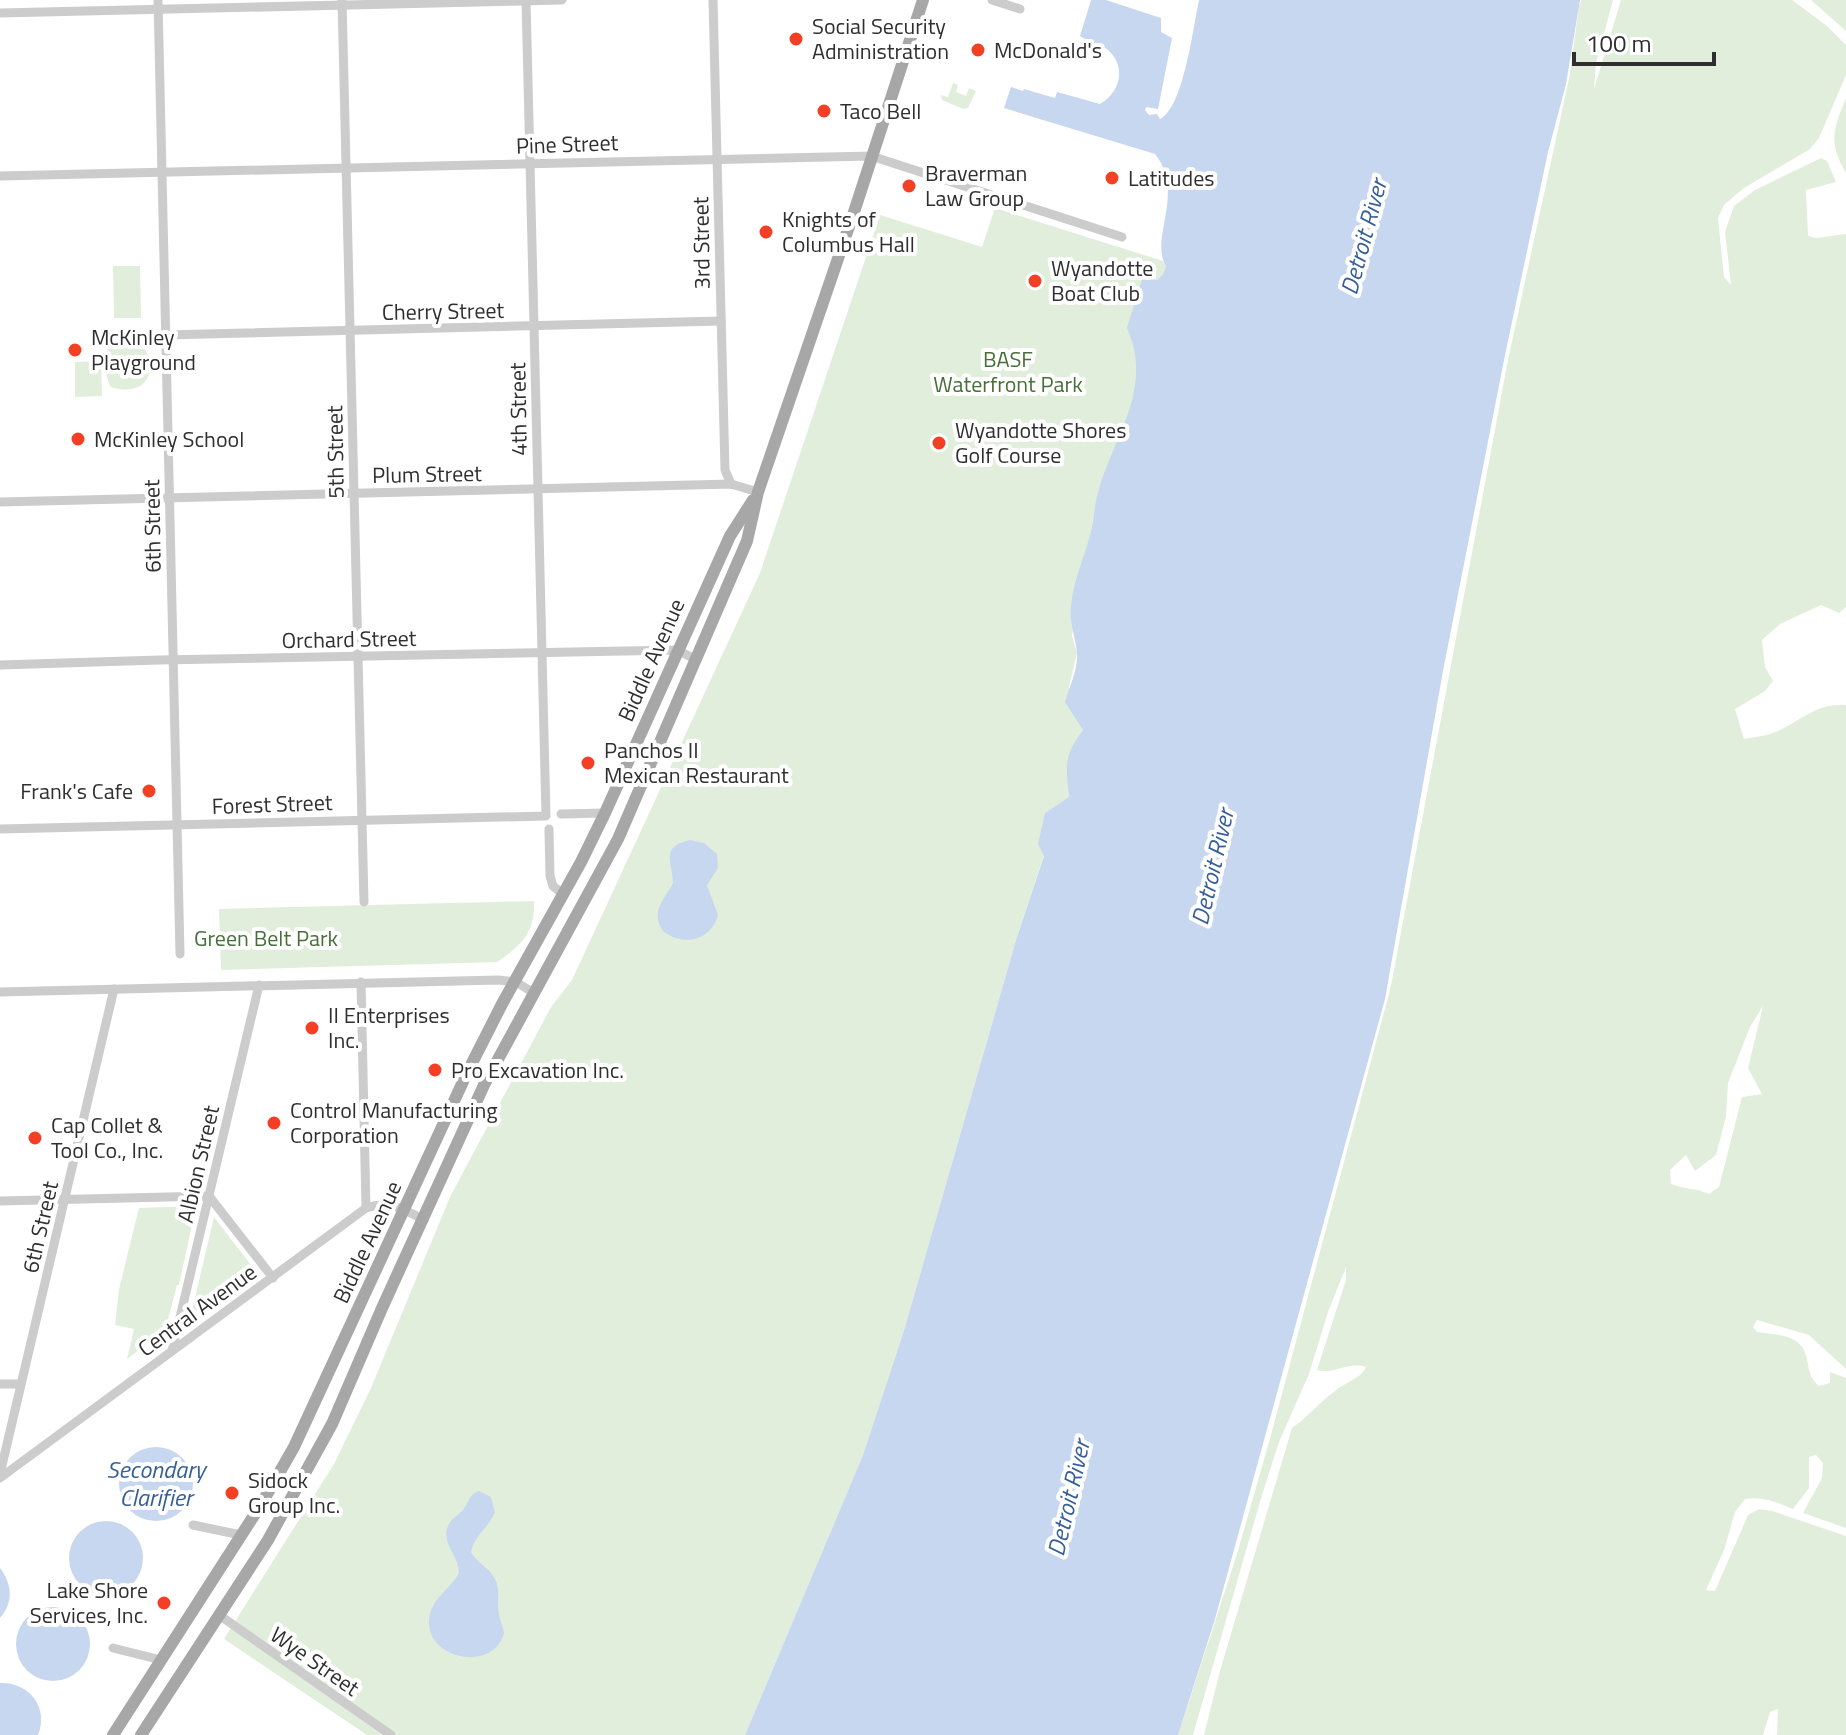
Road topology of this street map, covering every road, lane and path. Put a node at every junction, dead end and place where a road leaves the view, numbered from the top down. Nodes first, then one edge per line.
1 (526, 0) edge
2 (562, 0) edge
3 (713, 0) edge
4 (923, 0) edge
5 (992, 0) edge
6 (342, 2) edge
7 (158, 5) edge
8 (1020, 9) dead end
9 (0, 13) edge
10 (871, 156) junction
11 (717, 158) junction
12 (530, 164) junction
13 (346, 168) junction
14 (161, 173) junction
15 (0, 176) edge
16 (1122, 237) dead end
17 (721, 321) junction
18 (534, 327) junction
19 (350, 331) junction
20 (165, 335) junction
21 (731, 484) junction
22 (538, 489) junction
23 (758, 492) junction
24 (354, 494) junction
25 (169, 498) junction
26 (0, 502) edge
27 (677, 650) junction
28 (543, 652) junction
29 (358, 657) junction
30 (173, 659) junction
31 (697, 660) junction
32 (0, 665) edge
33 (605, 813) junction
34 (561, 814) dead end
35 (546, 816) joint
36 (363, 819) junction
37 (177, 825) junction
38 (0, 829) edge
39 (549, 829) dead end
40 (564, 895) junction
41 (364, 902) dead end
42 (180, 954) dead end
43 (361, 982) junction
44 (516, 982) junction
45 (259, 985) junction
46 (114, 989) junction
47 (0, 992) edge
48 (534, 993) junction
49 (209, 1196) junction
50 (65, 1200) junction
51 (0, 1201) edge
52 (366, 1208) junction
53 (404, 1210) junction
54 (424, 1220) junction
55 (273, 1278) junction
56 (172, 1351) junction
57 (0, 1384) edge
58 (21, 1384) junction
59 (311, 1414) junction
60 (332, 1424) junction
61 (0, 1476) edge
62 (193, 1525) dead end
63 (241, 1535) junction
64 (198, 1603) junction
65 (219, 1615) junction
66 (113, 1648) dead end
67 (161, 1660) junction
68 (113, 1735) edge
69 (141, 1735) edge
70 (391, 1735) edge

1 - 2 street
1 - 6 street
1 - 12 street, 4th Street
3 - 11 street, 3rd Street
4 - 10 main road, Biddle Avenue
5 - 8 street
6 - 7 street
6 - 13 street, 5th Street
7 - 9 street
7 - 14 street, 6th Street
10 - 11 street, Pine Street
10 - 16 street, Pine Street
10 - 23 main road, Biddle Avenue
11 - 12 street, Pine Street
11 - 17 street, 3rd Street
12 - 13 street, Pine Street
12 - 18 street, 4th Street
13 - 14 street, Pine Street
13 - 19 street, 5th Street
14 - 15 street, Pine Street
14 - 20 street, 6th Street
17 - 18 street, Cherry Street
17 - 21 street, 3rd Street
18 - 19 street, Cherry Street
18 - 22 street, 4th Street
19 - 20 street, Cherry Street
19 - 24 street, 5th Street
20 - 25 street, 6th Street
21 - 22 street, Plum Street
21 - 23 street, Plum Street
22 - 24 street, Plum Street
22 - 28 street, 4th Street
23 - 27 main road, Biddle Avenue
23 - 31 main road, Biddle Avenue
24 - 25 street, Plum Street
24 - 29 street, 5th Street
25 - 26 street, Plum Street
25 - 30 street, 6th Street
27 - 28 street, Orchard Street
27 - 31 street, Orchard Street
27 - 33 main road, Biddle Avenue
28 - 29 street, Orchard Street
28 - 35 street, 4th Street
29 - 30 street, Orchard Street
29 - 36 street, 5th Street
30 - 32 street, Orchard Street
30 - 37 street, 6th Street
31 - 48 main road, Biddle Avenue
33 - 34 street
33 - 40 main road, Biddle Avenue
35 - 36 street, Forest Street
36 - 37 street, Forest Street
36 - 41 street, 5th Street
37 - 38 street, Forest Street
37 - 42 street, 6th Street
39 - 40 street
40 - 44 main road, Biddle Avenue
43 - 44 street
43 - 45 street
43 - 52 street
44 - 48 street
44 - 53 main road, Biddle Avenue
45 - 46 street
45 - 49 street, Albion Street
46 - 47 street
46 - 50 street, 6th Street
48 - 54 main road, Biddle Avenue
49 - 50 street
49 - 55 street
49 - 56 street, Albion Street
50 - 51 street
50 - 58 street, 6th Street
52 - 53 street
52 - 55 street, Central Avenue
53 - 54 street
53 - 59 main road, Biddle Avenue
54 - 60 main road, Biddle Avenue
55 - 56 street, Central Avenue
56 - 61 street, Central Avenue
57 - 58 street
58 - 61 street, 6th Street
59 - 60 main road
59 - 63 main road, Biddle Avenue
60 - 65 main road, Biddle Avenue
62 - 63 street
63 - 64 main road, Biddle Avenue
64 - 65 main road
64 - 67 main road, Biddle Avenue
65 - 69 main road, Biddle Avenue
65 - 70 street, Wye Street
66 - 67 street
67 - 68 main road, Biddle Avenue

